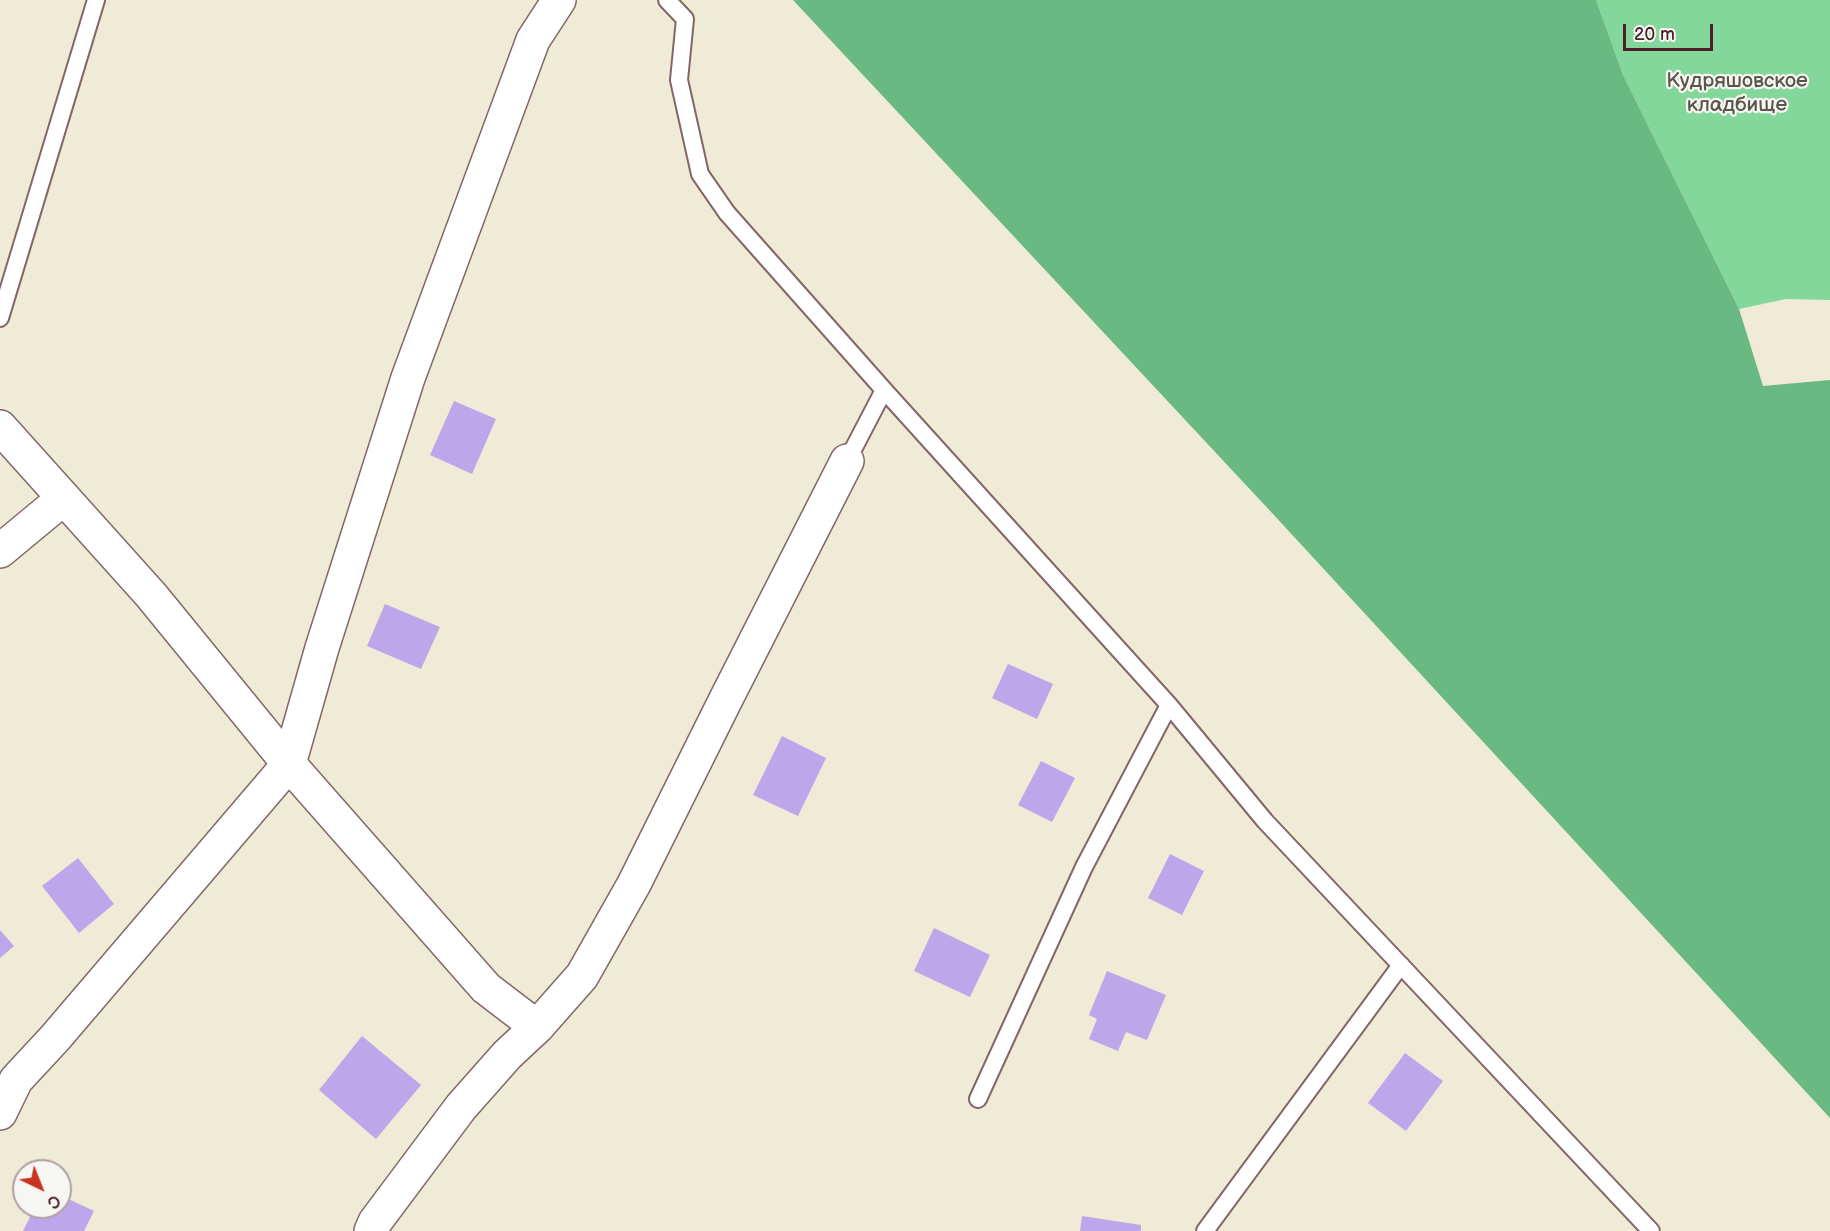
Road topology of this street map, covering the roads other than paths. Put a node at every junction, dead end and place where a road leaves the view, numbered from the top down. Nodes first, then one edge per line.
1 (96, 0) edge
2 (559, 0) edge
3 (667, 0) edge
4 (0, 318) edge
5 (884, 390) junction
6 (0, 427) edge
7 (847, 461) joint
8 (64, 498) junction
9 (0, 551) edge
10 (1169, 705) junction
11 (289, 764) junction
12 (1401, 965) junction
13 (537, 1027) junction
14 (978, 1099) dead end
15 (0, 1113) edge
16 (371, 1231) edge
17 (1204, 1231) edge
18 (1651, 1231) edge

1 - 4 lane
2 - 11 street
3 - 5 lane
5 - 7 lane
5 - 10 lane
6 - 8 street
7 - 13 street
8 - 9 street
8 - 11 street
10 - 12 lane
10 - 14 lane
11 - 13 street
11 - 15 street
12 - 17 lane
12 - 18 lane
13 - 16 street

